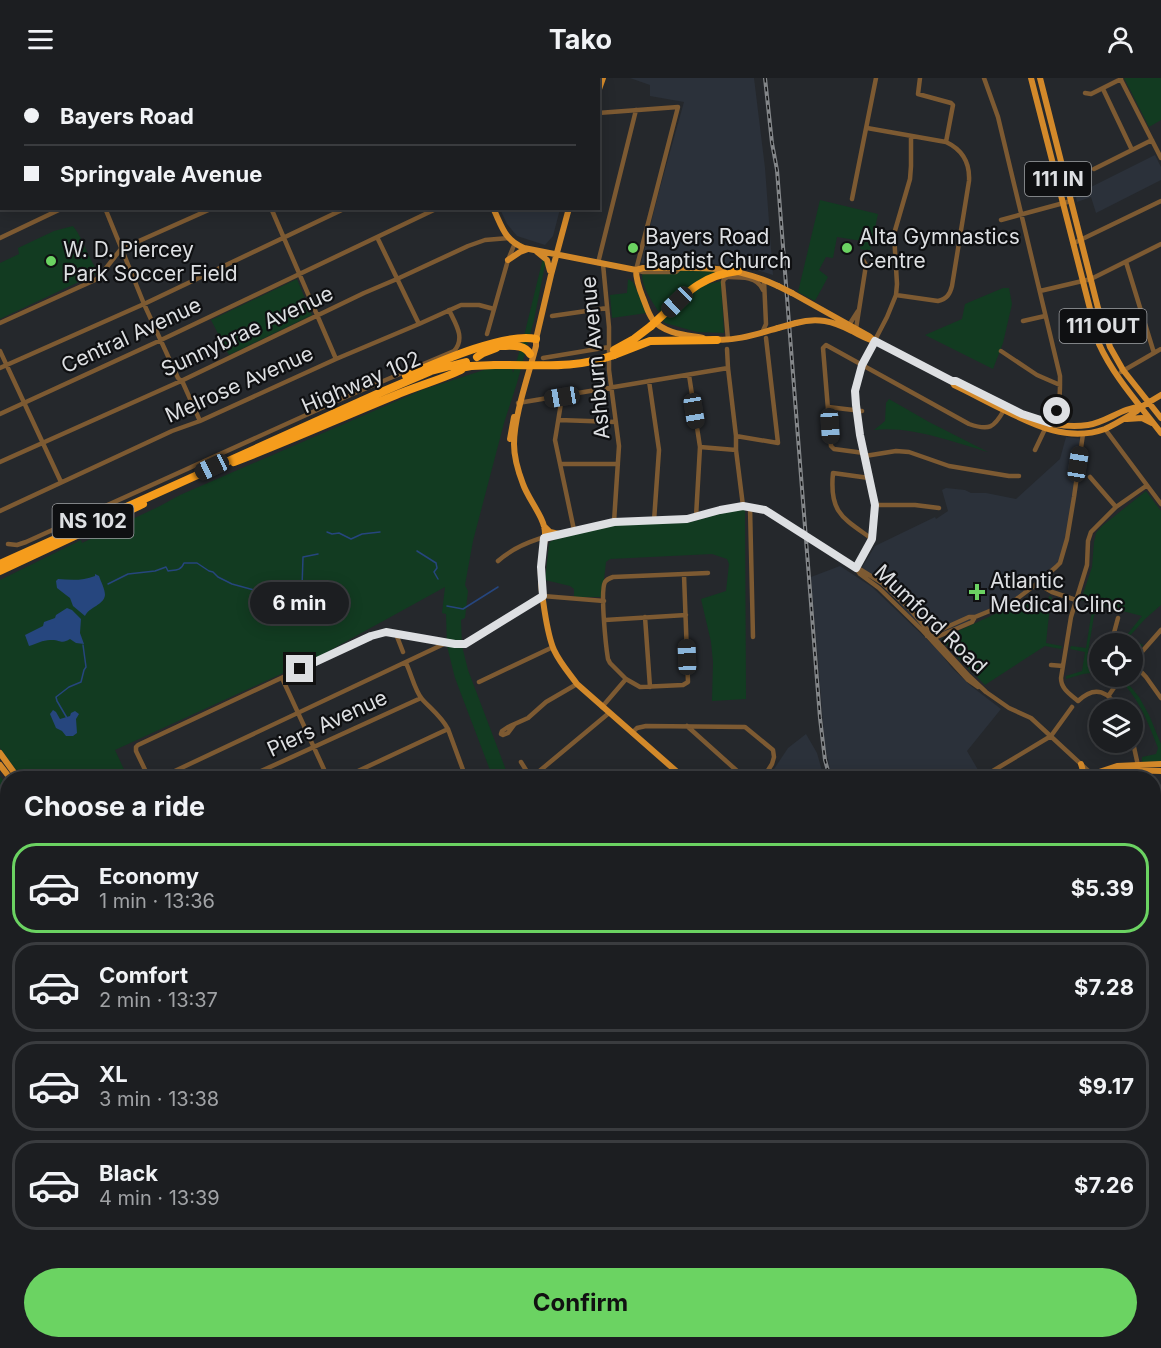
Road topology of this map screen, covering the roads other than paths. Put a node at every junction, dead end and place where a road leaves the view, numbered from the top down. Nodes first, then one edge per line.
1 (876, 78) edge
2 (920, 78) edge
3 (984, 78) edge
4 (1031, 78) edge
5 (1040, 78) edge
6 (1121, 79) edge
7 (1102, 89) junction
8 (1084, 93) dead end
9 (636, 110) junction
10 (600, 113) edge
11 (867, 128) junction
12 (1053, 128) junction
13 (1045, 130) junction
14 (911, 136) junction
15 (1152, 140) junction
16 (946, 142) junction
17 (1132, 150) junction
18 (1161, 158) edge
19 (1094, 169) dead end
20 (852, 198) dead end
21 (1071, 201) junction
22 (1161, 201) edge
23 (1064, 204) junction
24 (59, 210) edge
25 (106, 210) edge
26 (209, 210) edge
27 (272, 210) edge
28 (342, 210) edge
29 (434, 210) edge
30 (494, 210) edge
31 (568, 210) edge
32 (1021, 214) junction
33 (1002, 220) dead end
34 (377, 237) junction
35 (0, 238) edge
36 (284, 238) junction
37 (513, 241) junction
38 (1082, 241) junction
39 (1074, 243) junction
40 (1161, 245) edge
41 (121, 249) junction
42 (531, 249) junction
43 (556, 254) junction
44 (508, 260) junction
45 (863, 260) dead end
46 (1126, 262) junction
47 (600, 263) junction
48 (618, 267) junction
49 (636, 270) junction
50 (299, 274) junction
51 (732, 274) junction
52 (551, 275) junction
53 (397, 279) junction
54 (764, 279) junction
55 (1091, 279) junction
56 (1084, 280) junction
57 (637, 284) junction
58 (1040, 291) junction
59 (896, 295) junction
60 (764, 296) junction
61 (144, 304) junction
62 (607, 308) junction
63 (494, 309) junction
64 (449, 310) junction
65 (858, 311) junction
66 (317, 316) junction
67 (552, 316) dead end
68 (1046, 316) junction
69 (1023, 321) dead end
70 (0, 323) edge
71 (419, 324) junction
72 (849, 325) junction
73 (856, 329) junction
74 (487, 334) dead end
75 (764, 335) junction
76 (536, 339) junction
77 (161, 340) junction
78 (717, 340) junction
79 (728, 340) junction
80 (875, 341) junction
81 (501, 346) junction
82 (727, 348) dead end
83 (1161, 349) edge
84 (0, 351) edge
85 (612, 351) junction
86 (1001, 351) dead end
87 (1154, 353) junction
88 (530, 354) junction
89 (543, 358) dead end
90 (336, 359) junction
91 (473, 362) junction
92 (6, 365) junction
93 (862, 365) junction
94 (0, 368) edge
95 (728, 368) junction
96 (1124, 370) junction
97 (1116, 374) junction
98 (689, 375) junction
99 (181, 381) junction
100 (649, 381) junction
101 (952, 381) junction
102 (1060, 385) junction
103 (610, 388) junction
104 (1161, 395) edge
105 (562, 397) junction
106 (24, 403) junction
107 (519, 403) junction
108 (1149, 403) junction
109 (828, 407) junction
110 (1141, 407) junction
111 (1004, 410) junction
112 (860, 411) junction
113 (0, 414) edge
114 (1161, 418) edge
115 (559, 420) junction
116 (1121, 420) junction
117 (200, 421) junction
118 (616, 422) junction
119 (1089, 424) junction
120 (1155, 425) junction
121 (1051, 426) junction
122 (1105, 429) junction
123 (1161, 433) edge
124 (1069, 434) junction
125 (1083, 434) junction
126 (736, 436) junction
127 (42, 443) junction
128 (700, 447) junction
129 (736, 450) junction
130 (1035, 450) dead end
131 (864, 454) junction
132 (0, 462) edge
133 (560, 464) junction
134 (618, 464) junction
135 (1019, 476) dead end
136 (1090, 477) dead end
137 (869, 478) junction
138 (186, 479) junction
139 (61, 482) junction
140 (1146, 486) junction
141 (1161, 504) edge
142 (875, 505) junction
143 (743, 506) junction
144 (750, 507) junction
145 (1116, 507) junction
146 (939, 508) dead end
147 (0, 511) edge
148 (696, 517) junction
149 (654, 521) junction
150 (614, 522) junction
151 (543, 525) junction
152 (574, 530) junction
153 (559, 534) junction
154 (544, 538) junction
155 (872, 539) junction
156 (8, 544) dead end
157 (498, 561) dead end
158 (0, 564) edge
159 (856, 568) junction
160 (0, 572) edge
161 (708, 573) dead end
162 (684, 575) junction
163 (1045, 588) dead end
164 (543, 596) junction
165 (1076, 600) junction
166 (604, 601) junction
167 (686, 615) junction
168 (645, 617) junction
169 (1118, 618) dead end
170 (605, 620) junction
171 (1160, 632) edge
172 (1113, 633) edge
173 (396, 634) junction
174 (753, 637) dead end
175 (930, 637) junction
176 (446, 643) junction
177 (553, 648) junction
178 (1143, 651) edge
179 (403, 652) dead end
180 (406, 663) junction
181 (1051, 665) dead end
182 (1063, 666) junction
183 (1143, 675) edge
184 (282, 678) junction
185 (626, 679) junction
186 (479, 682) dead end
187 (578, 684) junction
188 (650, 687) junction
189 (1114, 687) edge
190 (1109, 695) junction
191 (421, 698) junction
192 (1161, 698) edge
193 (1112, 699) edge
194 (602, 706) junction
195 (1072, 707) dead end
196 (297, 713) junction
197 (609, 713) junction
198 (514, 725) dead end
199 (687, 726) junction
200 (448, 729) junction
201 (632, 733) junction
202 (1051, 736) junction
203 (314, 747) junction
204 (0, 753) edge
205 (1136, 753) edge
206 (521, 762) dead end
207 (1081, 764) junction
208 (1161, 764) edge
209 (1139, 767) junction
210 (13, 771) edge
211 (146, 771) edge
212 (175, 771) edge
213 (261, 771) edge
214 (325, 771) edge
215 (358, 771) edge
216 (463, 771) edge
217 (527, 771) edge
218 (539, 771) edge
219 (676, 771) edge
220 (737, 771) edge
221 (768, 771) edge
222 (993, 771) edge
223 (1083, 771) edge
224 (1089, 771) edge
225 (1117, 771) edge
226 (1140, 771) edge
227 (1161, 771) edge

1 - 11 street
2 - 16 street
3 - 32 street
4 - 13 main road, 111 IN
5 - 12 main road, 111 OUT
6 - 7 street
6 - 15 street
7 - 8 street
7 - 17 street
9 - 10 street
9 - 47 street, Ashburn Avenue
9 - 49 street
11 - 14 street
11 - 20 street
12 - 13 main road
12 - 21 main road, 111 OUT
13 - 23 main road, 111 IN
14 - 16 street
14 - 59 street
15 - 17 street
15 - 18 street
16 - 59 street
17 - 19 street
21 - 23 street
21 - 38 main road, 111 OUT
22 - 38 street
23 - 32 street
23 - 39 main road, 111 IN
24 - 35 street
25 - 41 street
26 - 41 street
27 - 36 street
28 - 36 street
29 - 34 street, Central Avenue
30 - 37 main road
31 - 43 main road
32 - 33 street
32 - 58 street
34 - 50 street, Central Avenue
34 - 53 street
36 - 50 street
36 - 61 street
37 - 42 main road
37 - 44 street
37 - 53 street, Sunnybrae Avenue
38 - 39 street
38 - 55 main road, 111 OUT
39 - 56 main road, 111 IN
40 - 46 street
41 - 61 street
41 - 70 street
42 - 43 main road
42 - 44 main road
42 - 52 main road
43 - 47 main road
43 - 52 main road
44 - 63 street
45 - 65 street
46 - 55 street
46 - 87 street
47 - 48 main road
47 - 62 street, Ashburn Avenue
48 - 49 main road
48 - 57 main road
49 - 51 main road
49 - 57 main road
50 - 66 street
50 - 77 street, Central Avenue
51 - 54 main road, NS 102
51 - 60 street
51 - 79 street
51 - 85 highway, Highway 102 / NS 102, bridge
52 - 76 main road
53 - 66 street, Sunnybrae Avenue
53 - 71 street
54 - 60 street
54 - 72 main road, bridge
55 - 56 street
55 - 96 main road, 111 OUT
56 - 58 street
56 - 97 main road, 111 IN
57 - 78 main road
58 - 68 street
59 - 80 street
60 - 75 street
61 - 77 street
61 - 92 street
62 - 67 street
62 - 85 street, Ashburn Avenue
63 - 64 street, Melrose Avenue
63 - 74 street
64 - 71 street, Melrose Avenue
64 - 156 street
65 - 72 street
65 - 73 street
66 - 90 street
66 - 99 street, Sunnybrae Avenue
68 - 69 street
68 - 102 street
71 - 90 street, Melrose Avenue
72 - 73 main road
73 - 80 main road
75 - 79 main road
75 - 80 main road, bridge
75 - 126 street
76 - 81 highway
76 - 88 main road
76 - 107 main road
76 - 138 highway
77 - 99 street
77 - 106 street, Central Avenue
78 - 79 main road
78 - 85 highway, Highway 102 / NS 102
80 - 93 street
80 - 101 main road
81 - 88 highway
81 - 91 highway
82 - 95 street
83 - 87 street
84 - 92 street
85 - 89 street
85 - 91 highway, Highway 102 / NS 102, bridge
85 - 103 street, Ashburn Avenue
86 - 102 street
87 - 96 street
88 - 107 main road
90 - 117 street, Melrose Avenue
91 - 138 highway, Highway 102 / NS 102
91 - 160 highway, Highway 102 / NS 102, bridge
92 - 94 street
92 - 106 street
93 - 109 street
93 - 111 street
93 - 112 street
95 - 98 street
95 - 126 street
96 - 97 street
96 - 108 main road, 111 OUT
97 - 110 main road, 111 IN
98 - 100 street
98 - 128 street
99 - 117 street
99 - 127 street, Sunnybrae Avenue
100 - 103 street
100 - 149 street
101 - 111 main road
101 - 121 main road
102 - 121 street
103 - 105 street
103 - 118 street, Ashburn Avenue
104 - 108 main road
105 - 107 street
105 - 115 street
106 - 113 street, Central Avenue
106 - 127 street
107 - 151 main road
107 - 154 main road
108 - 110 main road
108 - 114 main road
109 - 112 street
109 - 131 street
110 - 116 main road
110 - 119 main road
110 - 120 main road
111 - 121 main road
112 - 131 street
115 - 118 street
115 - 133 street
116 - 120 main road
116 - 122 main road
117 - 139 street, Melrose Avenue
118 - 134 street, Ashburn Avenue
119 - 121 main road
119 - 125 main road
120 - 123 main road
121 - 124 main road
121 - 124 main road
121 - 130 street
122 - 125 main road
122 - 140 street
124 - 125 main road
125 - 175 street
126 - 129 street
127 - 132 street, Sunnybrae Avenue
127 - 139 street
128 - 129 street
128 - 148 street
129 - 143 street
131 - 135 street
131 - 137 street
133 - 134 street
133 - 152 street
134 - 150 street, Ashburn Avenue
136 - 145 street
137 - 142 street
137 - 155 street
138 - 158 highway, Highway 102 / NS 102
139 - 147 street, Melrose Avenue
140 - 141 street
140 - 145 street
142 - 146 street
142 - 155 street
143 - 144 street, Mumford Road
143 - 148 street, Mumford Road
144 - 159 street, Mumford Road, bridge
144 - 174 street
145 - 165 street
148 - 149 street, Mumford Road
149 - 150 street, Mumford Road
150 - 152 street, Mumford Road
151 - 153 main road
151 - 154 main road
152 - 153 street, Mumford Road
153 - 154 street, Mumford Road
154 - 157 street, Mumford Road
154 - 164 main road
155 - 159 street
159 - 175 street, Mumford Road
161 - 162 street
162 - 166 street
162 - 167 street
163 - 165 street
164 - 166 street
164 - 176 street
164 - 177 main road
165 - 182 street
166 - 170 street
167 - 168 street
167 - 188 street
168 - 170 street
168 - 188 street
169 - 172 street
170 - 185 street
171 - 178 street
173 - 176 street
173 - 179 street
173 - 184 street
175 - 202 street, Mumford Road
176 - 180 street
177 - 186 street
177 - 187 main road
180 - 191 street
180 - 196 street
181 - 182 street
182 - 190 street
183 - 192 street
184 - 196 street
184 - 211 street
185 - 188 street
185 - 194 street
187 - 194 main road
187 - 198 street
189 - 190 street
190 - 193 street
191 - 200 street
191 - 203 street, Piers Avenue
194 - 197 main road
195 - 202 street
196 - 203 street
196 - 212 street
197 - 201 main road
197 - 218 street
199 - 201 street
199 - 220 street
199 - 221 street
200 - 215 street
200 - 216 street
201 - 219 main road
202 - 207 street, Mumford Road
202 - 222 street
203 - 213 street, Piers Avenue
203 - 214 street
204 - 210 main road
205 - 209 street
206 - 217 street
207 - 223 main road
207 - 224 street, Mumford Road
208 - 209 main road
209 - 225 main road
209 - 226 street
209 - 227 main road

